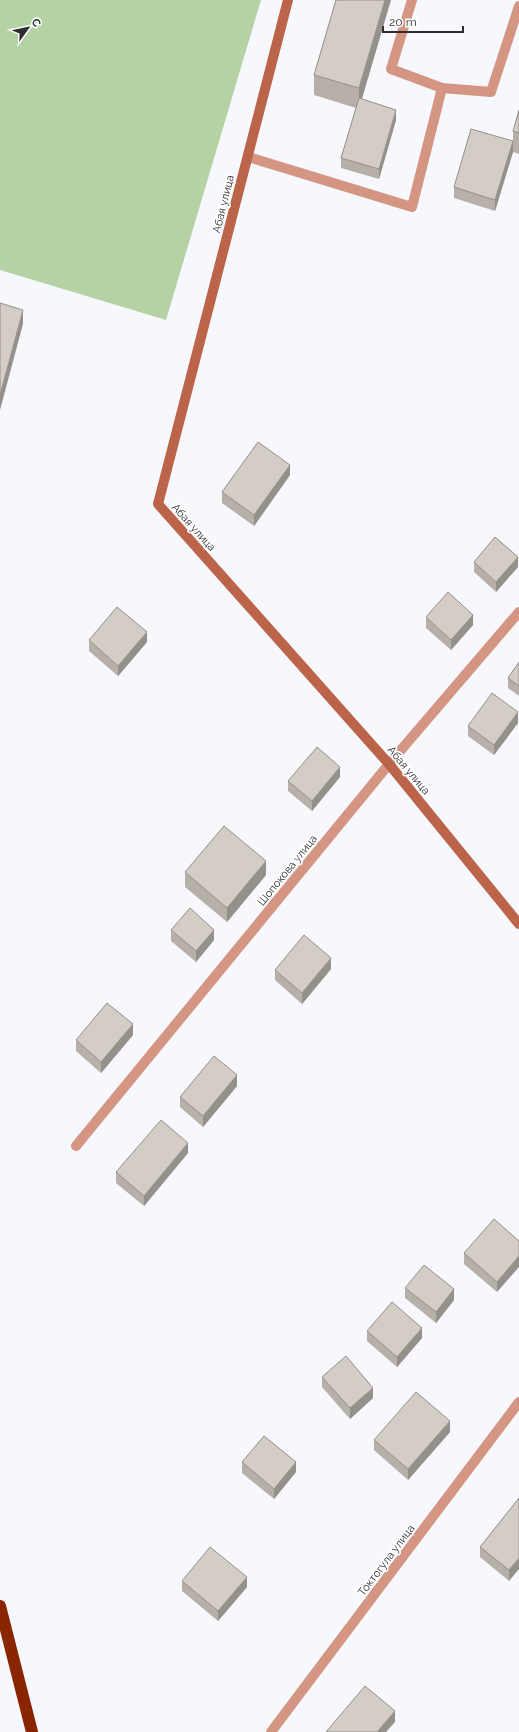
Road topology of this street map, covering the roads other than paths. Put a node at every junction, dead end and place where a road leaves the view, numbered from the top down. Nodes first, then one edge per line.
1 (288, 0) edge
2 (412, 0) edge
3 (519, 6) edge
4 (442, 88) junction
5 (248, 157) junction
6 (519, 612) edge
7 (389, 764) junction
8 (519, 924) edge
9 (76, 1146) dead end
10 (519, 1402) edge
11 (0, 1606) edge
12 (32, 1732) edge
13 (271, 1732) edge

1 - 5 street, Абая улица
2 - 4 street
3 - 4 street
4 - 5 street
5 - 7 street, Абая улица
6 - 7 street, Шопокова улица
7 - 8 street, Абая улица
7 - 9 street, Шопокова улица
10 - 13 street, Токтогула улица
11 - 12 highway

